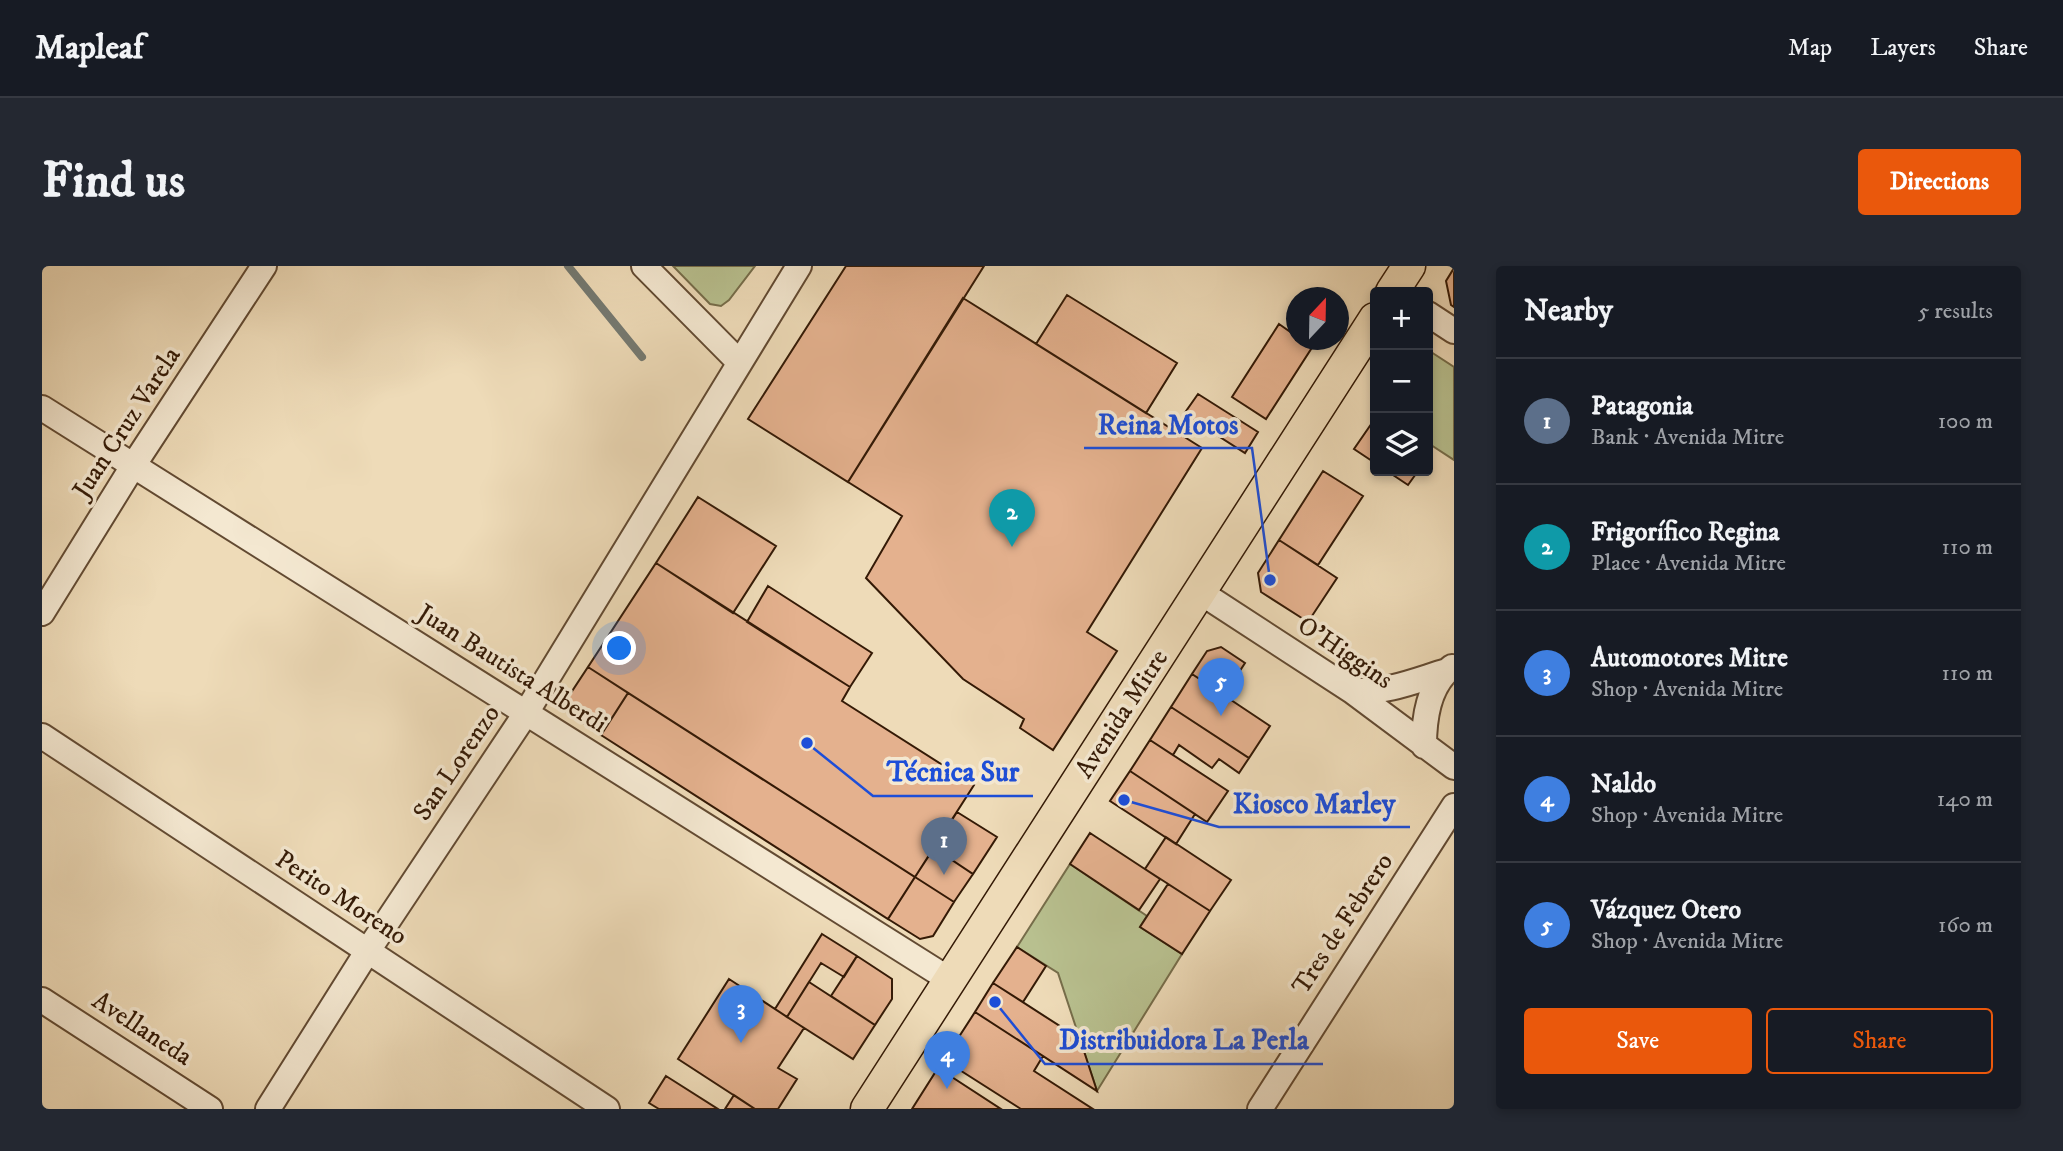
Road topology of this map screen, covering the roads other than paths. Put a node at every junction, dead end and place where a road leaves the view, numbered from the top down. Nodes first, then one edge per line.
1 (264, 266) edge
2 (644, 266) edge
3 (799, 266) edge
4 (1433, 317) edge
5 (1370, 327) edge
6 (1454, 331) edge
7 (739, 362) junction
8 (42, 408) edge
9 (133, 466) junction
10 (1200, 592) junction
11 (42, 613) edge
12 (1450, 668) edge
13 (1352, 691) junction
14 (526, 713) junction
15 (42, 736) edge
16 (1424, 746) junction
17 (1454, 767) edge
18 (1454, 806) edge
19 (367, 952) junction
20 (950, 980) junction
21 (42, 1000) edge
22 (210, 1109) edge
23 (268, 1109) edge
24 (607, 1109) edge
25 (867, 1109) edge
26 (1260, 1109) edge

1 - 9 street, Juan Cruz Varela
2 - 7 street
3 - 7 street, San Lorenzo
4 - 6 street
5 - 10 main road, Avenida Mitre
7 - 14 street, San Lorenzo
8 - 9 street, Juan Bautista Alberdi
9 - 11 street, Juan Cruz Varela
9 - 14 street, Juan Bautista Alberdi
10 - 13 street, O'Higgins
10 - 20 main road, Avenida Mitre
12 - 13 street
12 - 16 street
13 - 16 street, O'Higgins
14 - 19 street, San Lorenzo
14 - 20 street, Juan Bautista Alberdi
15 - 19 street, Perito Moreno
16 - 17 street, O'Higgins
18 - 26 street, Tres de Febrero
19 - 23 street, San Lorenzo
19 - 24 street, Perito Moreno
20 - 25 main road, Avenida Mitre
21 - 22 street, Avellaneda

